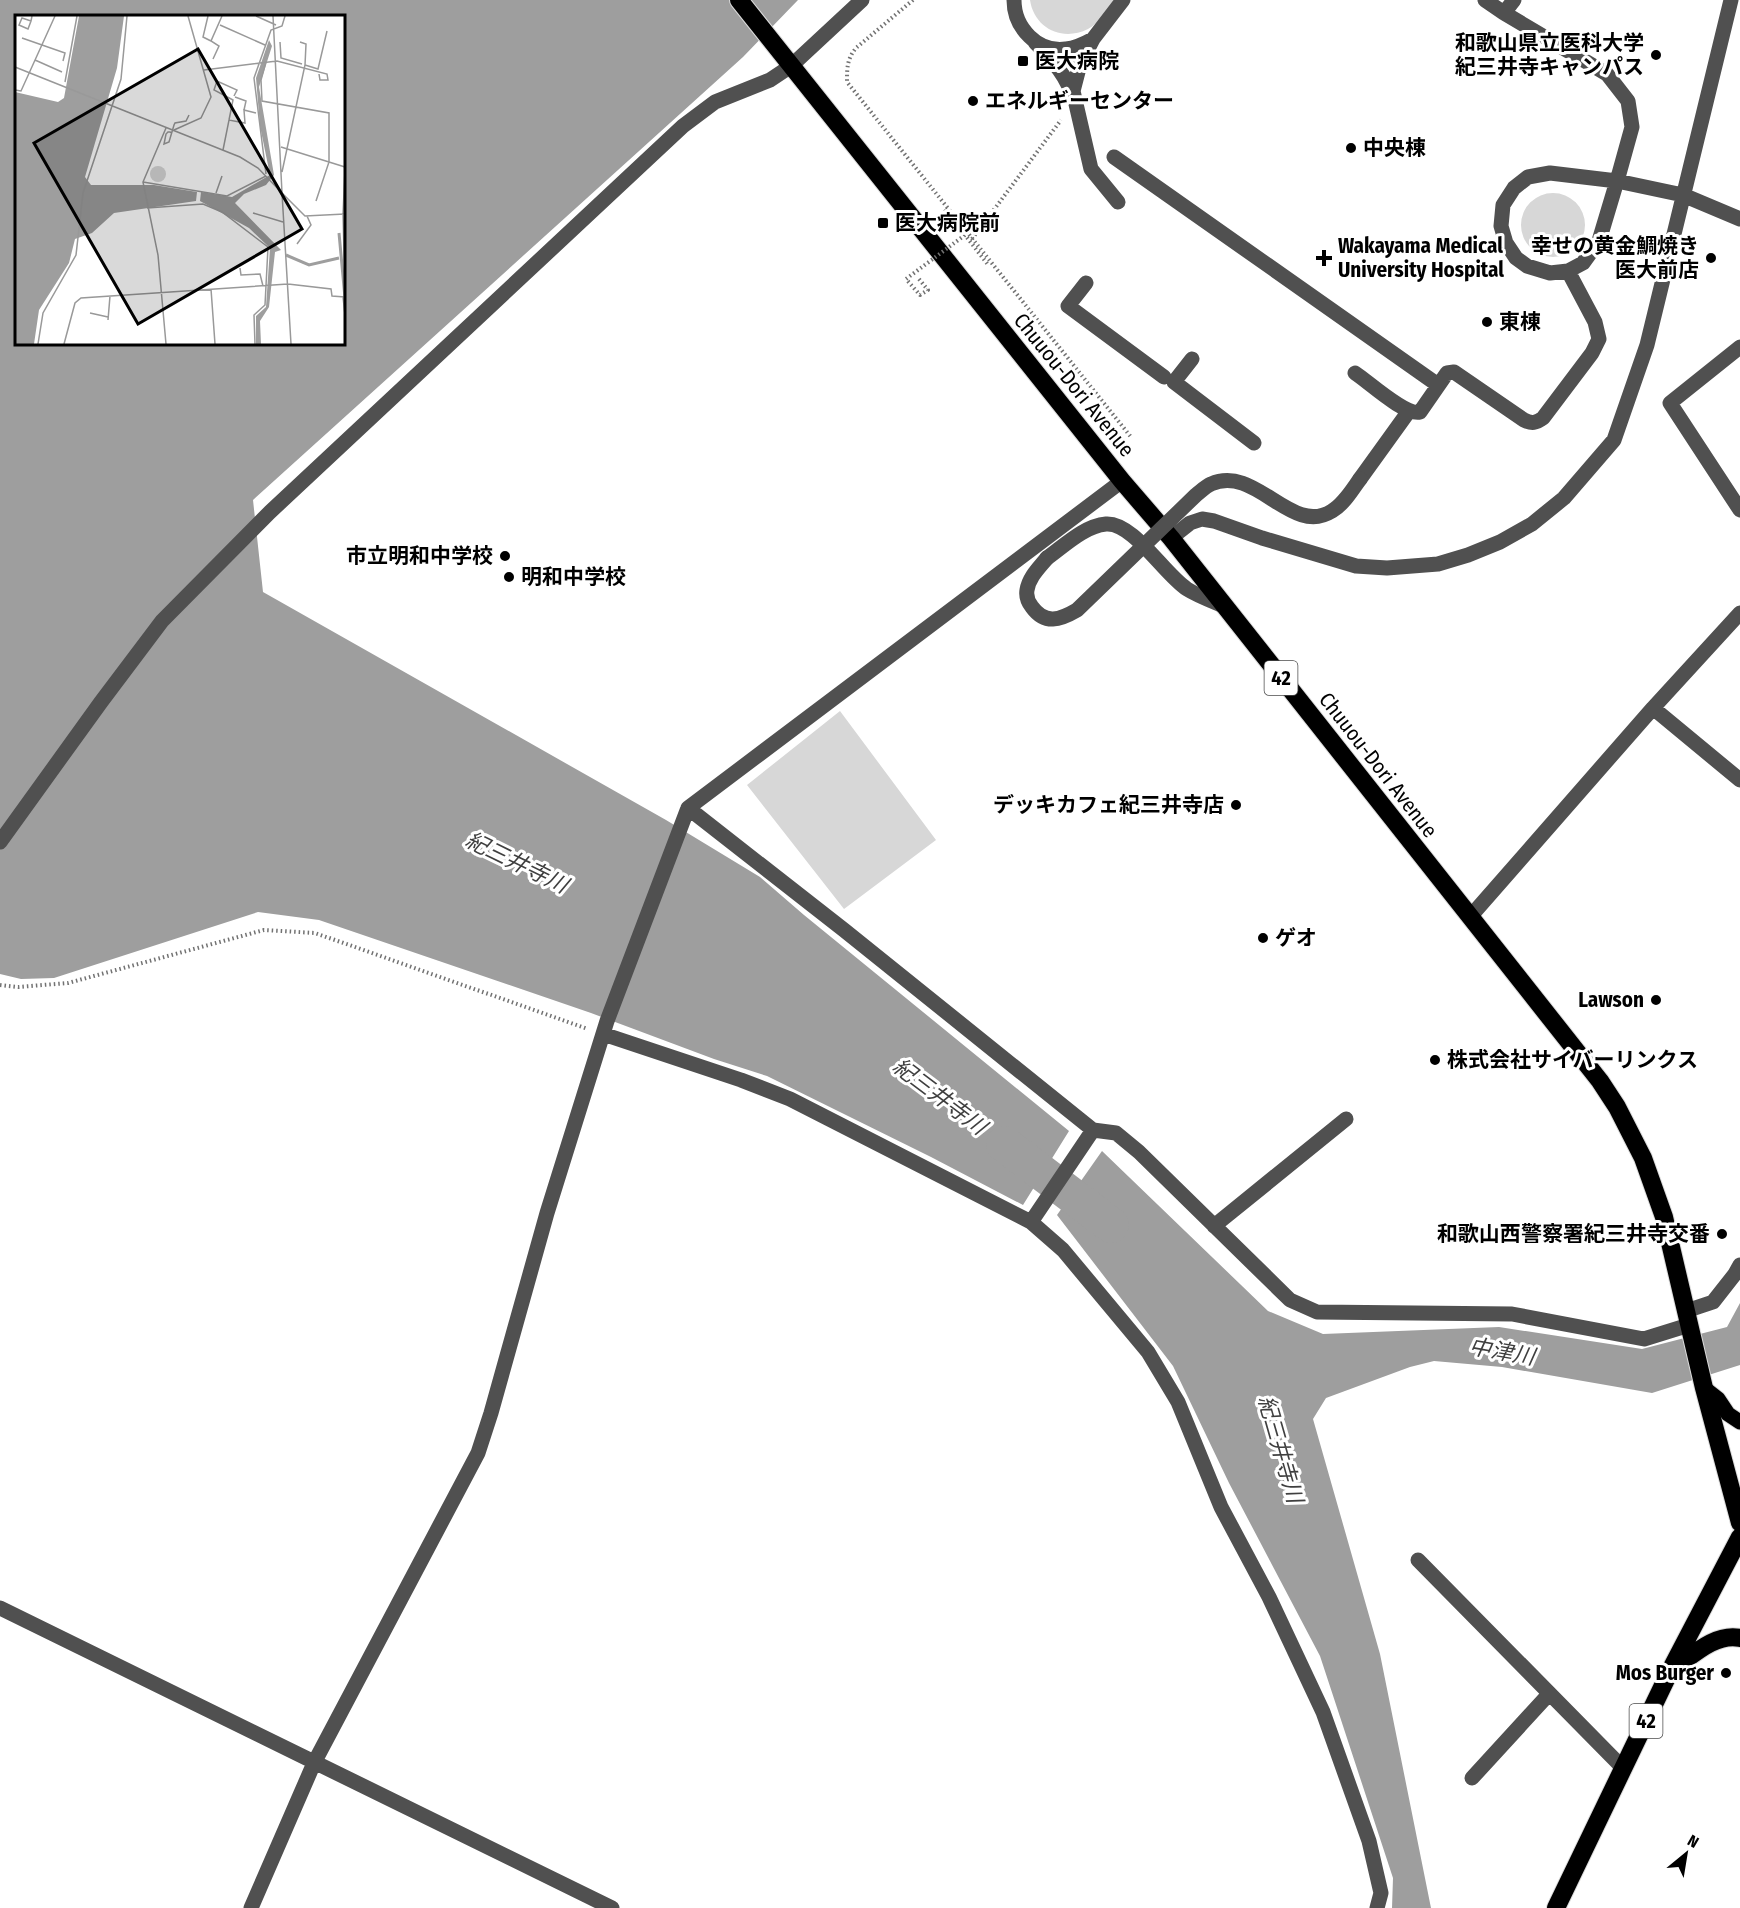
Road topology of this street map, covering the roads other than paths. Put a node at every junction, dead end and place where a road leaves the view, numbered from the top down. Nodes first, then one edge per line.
1 (739, 0) edge
2 (862, 0) edge
3 (1014, 0) edge
4 (1123, 0) edge
5 (1485, 0) edge
6 (1514, 0) edge
7 (1731, 0) edge
8 (1504, 13) junction
9 (1093, 39) junction
10 (1035, 42) junction
11 (791, 66) junction
12 (1114, 157) dead end
13 (1617, 181) junction
14 (1683, 195) junction
15 (1740, 219) edge
16 (1568, 271) junction
17 (1086, 283) dead end
18 (1740, 347) edge
19 (1192, 359) dead end
20 (1355, 373) dead end
21 (1164, 377) dead end
22 (1438, 385) junction
23 (1409, 411) junction
24 (1254, 443) dead end
25 (1122, 481) junction
26 (1740, 510) edge
27 (1171, 538) junction
28 (1224, 606) junction
29 (1740, 613) edge
30 (1653, 708) junction
31 (1740, 780) edge
32 (685, 815) junction
33 (0, 842) edge
34 (1470, 917) junction
35 (605, 1028) junction
36 (1346, 1119) dead end
37 (1091, 1135) junction
38 (1035, 1216) junction
39 (1215, 1226) junction
40 (1740, 1265) edge
41 (1689, 1323) junction
42 (1704, 1388) junction
43 (1740, 1422) edge
44 (1740, 1523) edge
45 (1740, 1537) edge
46 (1418, 1560) dead end
47 (0, 1608) edge
48 (1740, 1638) edge
49 (1670, 1671) junction
50 (1549, 1694) junction
51 (314, 1762) junction
52 (1623, 1768) junction
53 (1472, 1778) dead end
54 (251, 1908) edge
55 (612, 1908) edge
56 (1377, 1908) edge
57 (1556, 1908) edge

1 - 11 highway, Chuuou-Dori Avenue / 42
2 - 11 street
3 - 10 street
4 - 9 street
5 - 8 street
6 - 8 street
7 - 14 street
8 - 13 street
9 - 10 street
9 - 10 street
11 - 25 highway, Chuuou-Dori Avenue / 42
11 - 33 street
12 - 22 street
13 - 14 street
13 - 16 street
13 - 16 street
14 - 15 street
14 - 27 street
16 - 22 street
17 - 21 street
18 - 26 street
19 - 24 street
20 - 23 street
22 - 23 street
23 - 28 street, bridge
25 - 27 highway, Chuuou-Dori Avenue / 42
25 - 32 street
27 - 28 highway, Chuuou-Dori Avenue / 42
28 - 34 highway, Chuuou-Dori Avenue / 42
29 - 30 street
30 - 31 street
30 - 34 street
32 - 35 street
32 - 37 street
34 - 41 highway, Chuuou-Dori Avenue / 42
35 - 38 street
35 - 51 street
36 - 39 street
37 - 38 street
37 - 39 street
38 - 56 street
39 - 41 street
40 - 41 street
41 - 42 highway, Chuuou-Dori Avenue / 42
42 - 43 main road
42 - 44 highway, Chuuou-Dori Avenue / 42
45 - 49 highway, 42
46 - 50 street
47 - 51 street
48 - 49 highway
49 - 52 highway, 42
50 - 52 street
50 - 53 street
51 - 54 street
51 - 55 street
52 - 57 highway, 42

